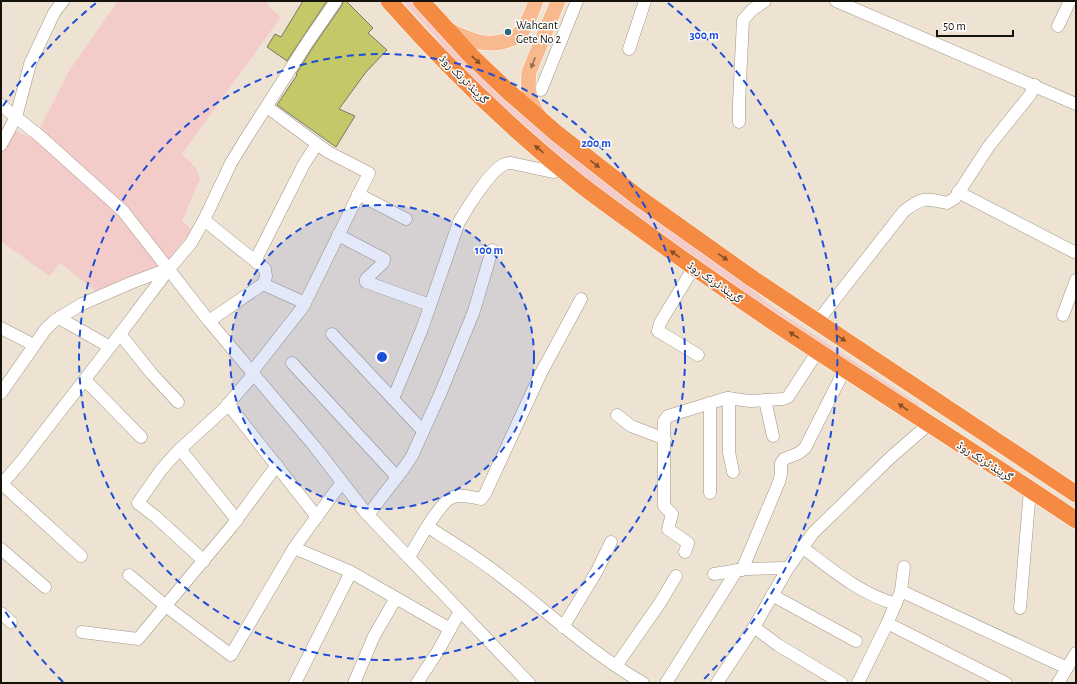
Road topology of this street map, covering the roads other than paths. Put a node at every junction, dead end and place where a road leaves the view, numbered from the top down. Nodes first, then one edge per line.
1 (63, 1) edge
2 (336, 1) edge
3 (389, 1) edge
4 (421, 1) edge
5 (536, 1) edge
6 (558, 1) edge
7 (577, 1) edge
8 (645, 1) edge
9 (765, 1) edge
10 (836, 1) edge
11 (1068, 3) edge
12 (1058, 26) dead end
13 (445, 29) junction
14 (629, 49) dead end
15 (1035, 86) junction
16 (541, 90) dead end
17 (1076, 104) edge
18 (1, 105) edge
19 (267, 107) junction
20 (16, 117) junction
21 (543, 122) junction
22 (739, 122) dead end
23 (317, 144) junction
24 (1, 145) edge
25 (563, 169) junction
26 (958, 192) junction
27 (358, 194) junction
28 (406, 219) dead end
29 (204, 220) junction
30 (338, 235) junction
31 (492, 250) dead end
32 (1076, 253) edge
33 (255, 261) junction
34 (694, 267) junction
35 (169, 269) junction
36 (1076, 280) edge
37 (263, 284) junction
38 (581, 299) dead end
39 (305, 303) junction
40 (430, 305) junction
41 (1063, 315) dead end
42 (59, 318) junction
43 (209, 321) junction
44 (817, 322) junction
45 (1, 328) edge
46 (120, 334) junction
47 (332, 334) dead end
48 (34, 345) junction
49 (110, 347) junction
50 (818, 351) junction
51 (698, 355) dead end
52 (292, 363) dead end
53 (845, 369) junction
54 (252, 374) junction
55 (85, 380) junction
56 (2, 388) edge
57 (730, 398) junction
58 (393, 399) junction
59 (765, 400) junction
60 (178, 402) dead end
61 (710, 403) junction
62 (228, 404) junction
63 (941, 405) junction
64 (617, 415) dead end
65 (929, 424) junction
66 (423, 432) junction
67 (773, 436) dead end
68 (141, 437) dead end
69 (665, 439) junction
70 (180, 449) junction
71 (277, 466) junction
72 (733, 472) dead end
73 (397, 477) junction
74 (342, 482) junction
75 (1, 484) edge
76 (1030, 490) junction
77 (710, 493) dead end
78 (1076, 494) edge
79 (368, 515) junction
80 (317, 517) junction
81 (237, 520) junction
82 (1076, 520) edge
83 (428, 527) junction
84 (611, 542) dead end
85 (802, 547) junction
86 (1, 548) edge
87 (294, 548) junction
88 (685, 552) dead end
89 (81, 556) dead end
90 (408, 557) junction
91 (204, 561) junction
92 (904, 567) dead end
93 (788, 568) junction
94 (740, 570) junction
95 (351, 572) junction
96 (714, 574) dead end
97 (129, 575) dead end
98 (676, 576) dead end
99 (45, 587) dead end
100 (901, 591) junction
101 (772, 596) junction
102 (396, 598) junction
103 (896, 604) junction
104 (166, 607) junction
105 (1020, 608) dead end
106 (460, 611) junction
107 (1, 613) edge
108 (11, 622) dead end
109 (891, 625) dead end
110 (563, 627) junction
111 (754, 627) junction
112 (450, 629) junction
113 (82, 632) dead end
114 (856, 641) dead end
115 (1076, 653) edge
116 (616, 666) junction
117 (1067, 668) junction
118 (295, 683) edge
119 (354, 683) edge
120 (417, 683) edge
121 (529, 683) edge
122 (643, 683) edge
123 (666, 683) edge
124 (717, 683) edge
125 (841, 683) edge
126 (858, 683) edge
127 (1006, 683) edge
128 (1058, 683) edge

1 - 20 street
2 - 19 street
25 -> 3 highway, گرینڈ ٹرنک روڈ
4 - 13 highway, گرینڈ ٹرنک روڈ
5 - 13 main road
6 -> 21 main road
7 - 16 street
8 - 14 street
9 - 22 street
10 - 15 street
11 - 12 street
13 -> 21 highway, گرینڈ ٹرنک روڈ
15 - 17 street
15 - 26 street
18 - 20 street
19 - 23 street
19 - 29 street
20 - 24 street
20 - 35 street
21 -> 44 highway, گرینڈ ٹرنک روڈ
23 - 27 street
23 - 33 street
34 -> 25 highway, گرینڈ ٹرنک روڈ
25 - 40 street
26 - 32 street
26 - 44 street
27 - 28 street
27 - 30 street
29 - 33 street
29 - 35 street
30 - 39 street
30 - 40 street
31 - 66 street
33 - 37 street
50 -> 34 highway, گرینڈ ٹرنک روڈ
34 - 51 street
35 - 42 street
35 - 43 street
35 - 46 street
36 - 41 street
37 - 39 street
37 - 43 street
38 - 83 street
39 - 54 street
40 - 58 street
42 - 48 street
42 - 49 street
43 - 54 street
44 -> 63 highway, گرینڈ ٹرنک روڈ
45 - 48 street
46 - 49 street
46 - 60 street
47 - 58 street
48 - 56 street
49 - 55 street
50 - 53 highway, گرینڈ ٹرنک روڈ
50 - 59 street
52 - 73 street
65 -> 53 highway, گرینڈ ٹرنک روڈ
53 - 94 street
54 - 62 street
54 - 74 street
55 - 68 street
55 - 75 street
57 - 59 street
57 - 61 street
57 - 72 street
58 - 66 street
59 - 67 street
61 - 69 street
61 - 77 street
62 - 70 street
62 - 71 street
63 - 65 highway
63 - 78 highway, گرینڈ ٹرنک روڈ
64 - 69 street
65 - 76 highway, گرینڈ ٹرنک روڈ
65 - 85 street
66 - 73 street
69 - 88 street
70 - 81 street
70 - 91 street
71 - 80 street
71 - 81 street
73 - 79 street
74 - 79 street
74 - 80 street
75 - 89 street
76 - 82 highway, گرینڈ ٹرنک روڈ
76 - 105 street
79 - 90 street
80 - 87 street
81 - 91 street
83 - 90 street
83 - 110 street
84 - 110 street
85 - 93 street
85 - 103 street
86 - 99 street
87 - 95 street
87 - 104 street
90 - 106 street
91 - 104 street
92 - 100 street
93 - 94 street
93 - 101 street
94 - 96 street
94 - 123 street
95 - 102 street
95 - 118 street
97 - 104 street
98 - 116 street
100 - 103 street
100 - 117 street
101 - 111 street
101 - 114 street
102 - 112 street
102 - 119 street
103 - 126 street
104 - 113 street
106 - 112 street
106 - 121 street
107 - 108 street
109 - 127 street
110 - 116 street
111 - 124 street
111 - 125 street
112 - 120 street
115 - 117 street
116 - 122 street
117 - 128 street

